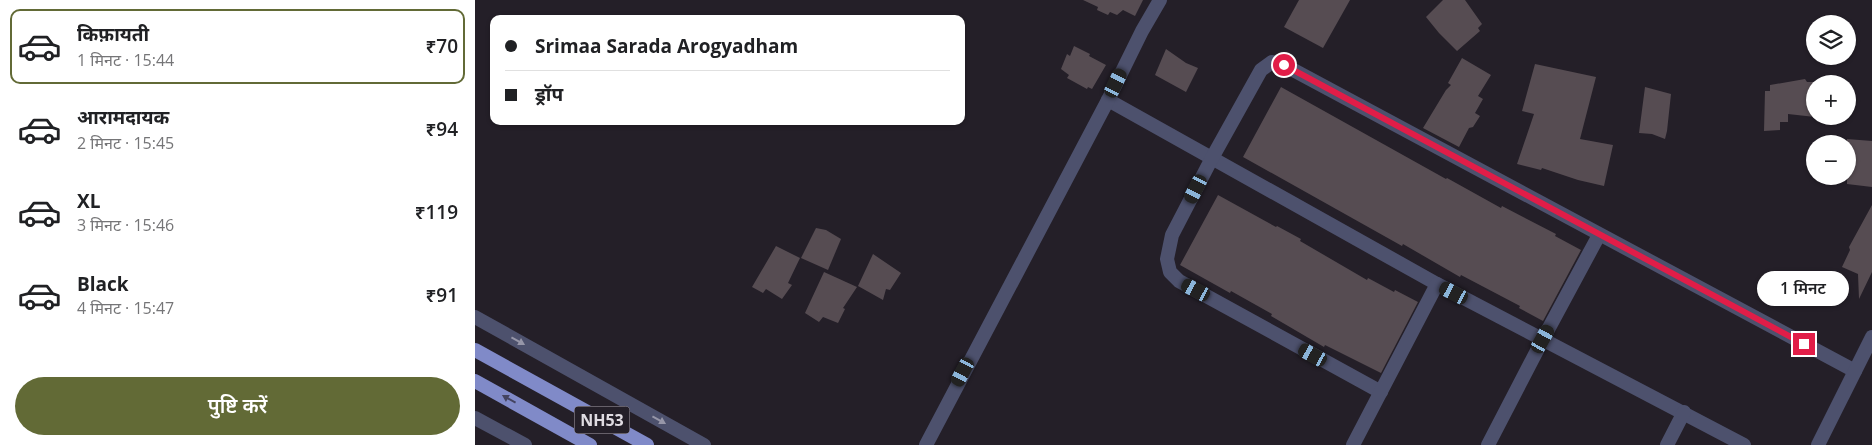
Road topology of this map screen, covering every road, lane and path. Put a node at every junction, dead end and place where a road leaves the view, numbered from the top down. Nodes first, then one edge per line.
1 (1160, 0) edge
2 (1108, 100) junction
3 (1212, 158) junction
4 (1599, 235) junction
5 (1437, 284) junction
6 (475, 317) edge
7 (1872, 337) edge
8 (1543, 339) junction
9 (475, 350) edge
10 (1855, 371) junction
11 (475, 381) edge
12 (1381, 392) junction
13 (1684, 412) junction
14 (475, 418) edge
15 (525, 445) edge
16 (590, 445) edge
17 (647, 445) edge
18 (704, 445) edge
19 (926, 445) edge
20 (1353, 445) edge
21 (1488, 445) edge
22 (1667, 445) edge
23 (1744, 445) edge
24 (1818, 445) edge

1 - 2 street
2 - 3 street
2 - 19 street
3 - 4 street
3 - 5 street
3 - 12 street
4 - 8 street
4 - 10 street
5 - 8 street
5 - 12 street
6 -> 18 street
7 - 10 street
8 - 13 street
8 - 21 street
9 - 17 highway, NH53
10 - 24 street
16 -> 11 highway, NH53
12 - 20 street
13 - 22 street
13 - 23 street
14 - 15 street

